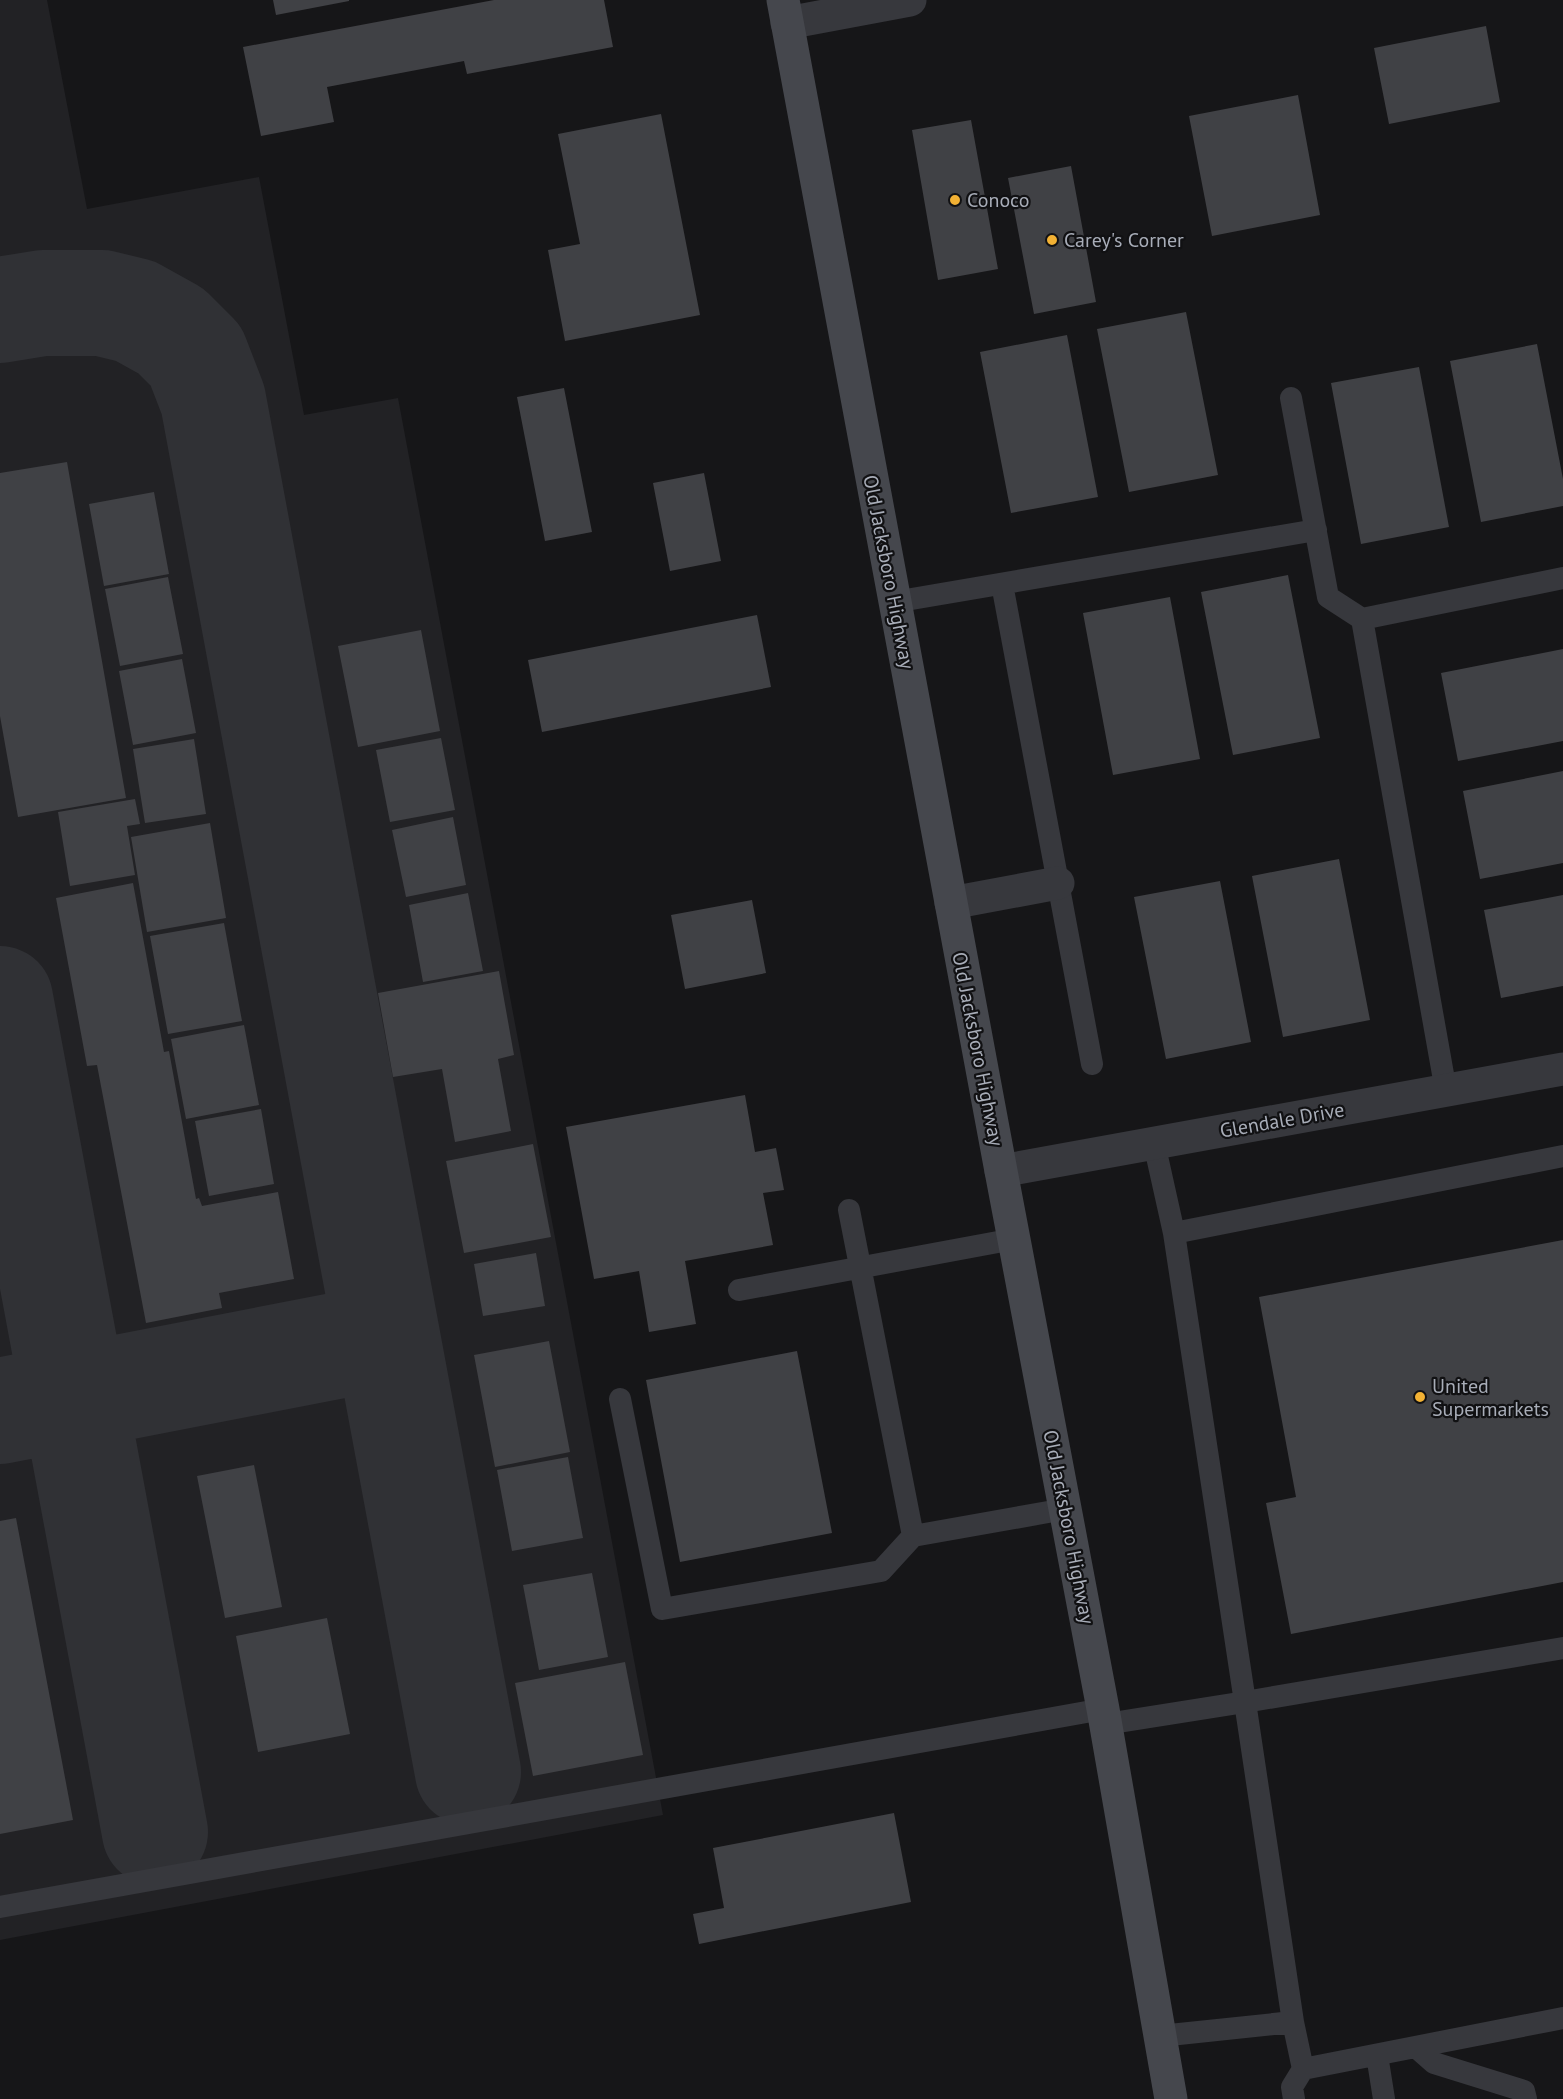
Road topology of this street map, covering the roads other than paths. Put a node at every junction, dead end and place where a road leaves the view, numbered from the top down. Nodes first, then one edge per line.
1 (910, 0) edge
2 (785, 11) edge
3 (1291, 398) dead end
4 (1316, 530) junction
5 (1563, 578) edge
6 (1002, 584) junction
7 (894, 602) junction
8 (1362, 619) junction
9 (1058, 883) junction
10 (951, 903) junction
11 (1092, 1064) dead end
12 (1563, 1070) edge
13 (1446, 1091) junction
14 (1154, 1143) junction
15 (1563, 1156) edge
16 (1000, 1171) junction
17 (849, 1210) dead end
18 (1174, 1233) junction
19 (1014, 1239) junction
20 (859, 1268) junction
21 (739, 1290) dead end
22 (620, 1399) dead end
23 (1065, 1509) junction
24 (913, 1536) junction
25 (1563, 1648) edge
26 (1245, 1702) junction
27 (1105, 1716) junction
28 (0, 1907) edge
29 (1563, 2019) edge
30 (1293, 2022) junction
31 (1160, 2036) junction
32 (1417, 2048) junction
33 (1377, 2055) junction
34 (1303, 2069) junction
35 (1170, 2099) edge
36 (1294, 2099) edge
37 (1384, 2099) edge
38 (1526, 2099) edge

1 - 2 street
2 - 7 main road, Old Jacksboro Highway
3 - 4 lane
4 - 6 lane
4 - 8 lane
5 - 8 lane
6 - 7 lane
6 - 9 lane
7 - 10 main road, Old Jacksboro Highway
8 - 13 lane
9 - 10 street
9 - 11 lane
10 - 16 main road, Old Jacksboro Highway
12 - 13 street, Glendale Drive
13 - 14 street, Glendale Drive
14 - 16 street, Glendale Drive
14 - 18 lane
15 - 18 lane
16 - 19 main road, Old Jacksboro Highway
17 - 20 lane
18 - 26 lane
19 - 20 lane
19 - 23 main road, Old Jacksboro Highway
20 - 21 lane
20 - 24 lane
22 - 24 lane
23 - 24 lane
23 - 27 main road, Old Jacksboro Highway
25 - 26 lane
26 - 27 lane
26 - 30 lane
27 - 28 lane
27 - 31 main road, Old Jacksboro Highway
29 - 32 lane
30 - 31 lane
30 - 34 lane
31 - 35 main road, Old Jacksboro Highway
32 - 33 lane
32 - 38 lane
33 - 34 lane
33 - 37 lane
34 - 36 lane

